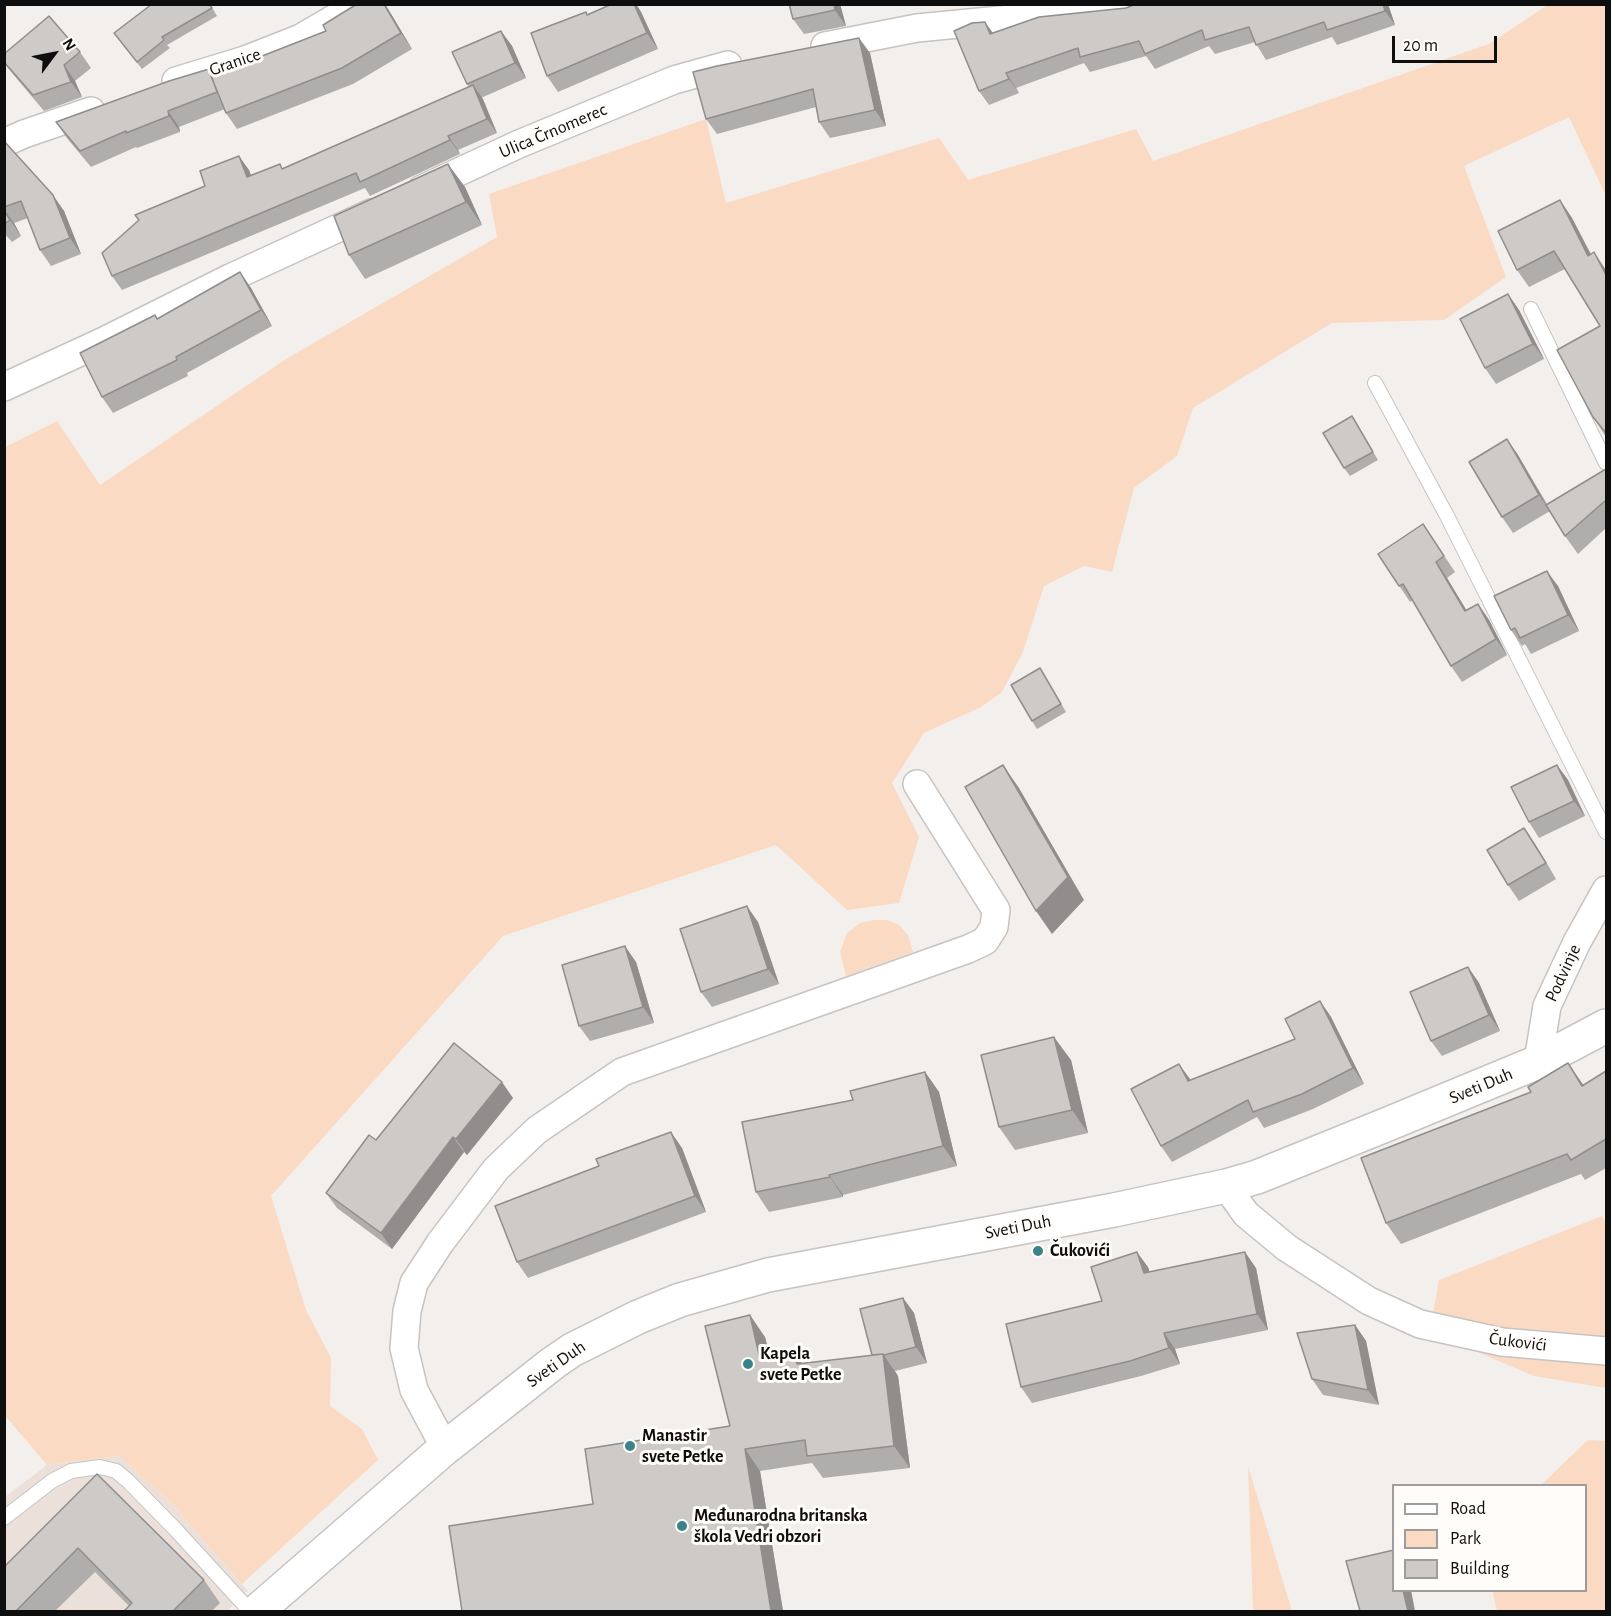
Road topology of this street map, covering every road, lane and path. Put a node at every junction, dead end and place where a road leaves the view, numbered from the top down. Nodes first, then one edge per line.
1 (359, 4) edge
2 (1141, 4) edge
3 (804, 50) edge
4 (747, 62) edge
5 (153, 89) edge
6 (110, 104) edge
7 (4, 143) edge
8 (1531, 309) dead end
9 (1375, 383) dead end
10 (4, 387) edge
11 (1606, 463) edge
12 (917, 784) dead end
13 (1606, 832) edge
14 (1606, 890) edge
15 (1606, 1026) edge
16 (1538, 1062) junction
17 (1226, 1186) junction
18 (1606, 1351) edge
19 (445, 1448) junction
20 (4, 1518) edge
21 (251, 1611) edge
22 (256, 1611) edge

1 - 5 street, Granice
2 - 3 street
4 - 10 street, Ulica Črnomerec
6 - 7 street
8 - 11 lane
9 - 13 lane
12 - 19 street
14 - 16 street, Podvinje
15 - 16 main road, Sveti Duh
16 - 17 main road, Sveti Duh
17 - 18 street, Čukovići
17 - 19 main road, Sveti Duh
19 - 22 main road, Sveti Duh
20 - 21 lane

